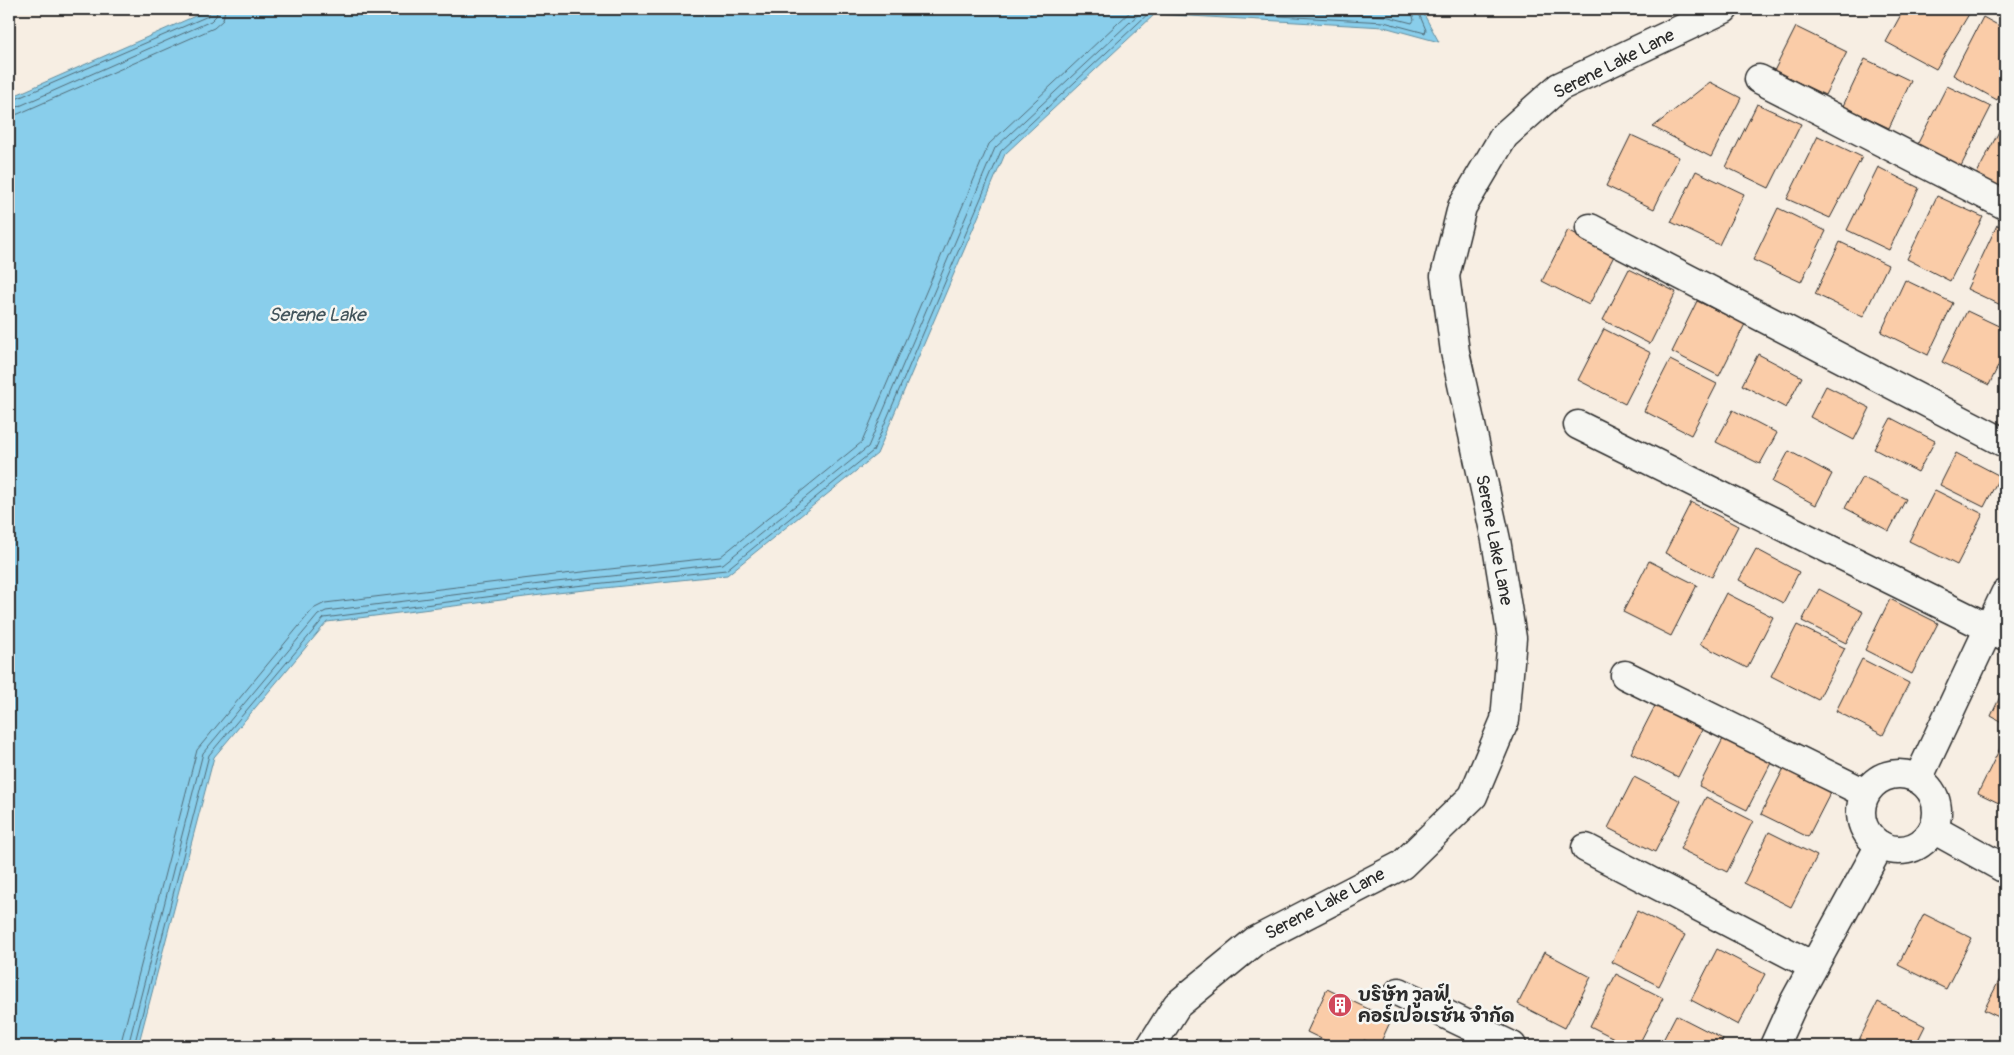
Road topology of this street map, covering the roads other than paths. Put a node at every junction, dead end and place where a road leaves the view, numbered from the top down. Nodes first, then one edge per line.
1 (1724, 9) edge
2 (1759, 79) dead end
3 (2005, 205) edge
4 (1590, 228) dead end
5 (1578, 425) dead end
6 (2005, 443) edge
7 (2005, 594) edge
8 (1997, 632) edge
9 (1625, 675) dead end
10 (1918, 779) junction
11 (1865, 793) junction
12 (1933, 829) junction
13 (1880, 845) junction
14 (1586, 848) dead end
15 (2005, 869) edge
16 (1813, 966) junction
17 (1399, 992) dead end
18 (1150, 1046) edge
19 (1512, 1046) edge
20 (1774, 1046) edge

1 - 18 street, Serene Lake Lane
2 - 3 street
4 - 6 street
5 - 8 street
7 - 8 street
8 - 10 street
9 - 11 street
10 - 11 street
10 - 12 street
11 - 13 street
12 - 13 street
12 - 15 street
13 - 16 street
14 - 16 street
16 - 20 street
17 - 19 street

